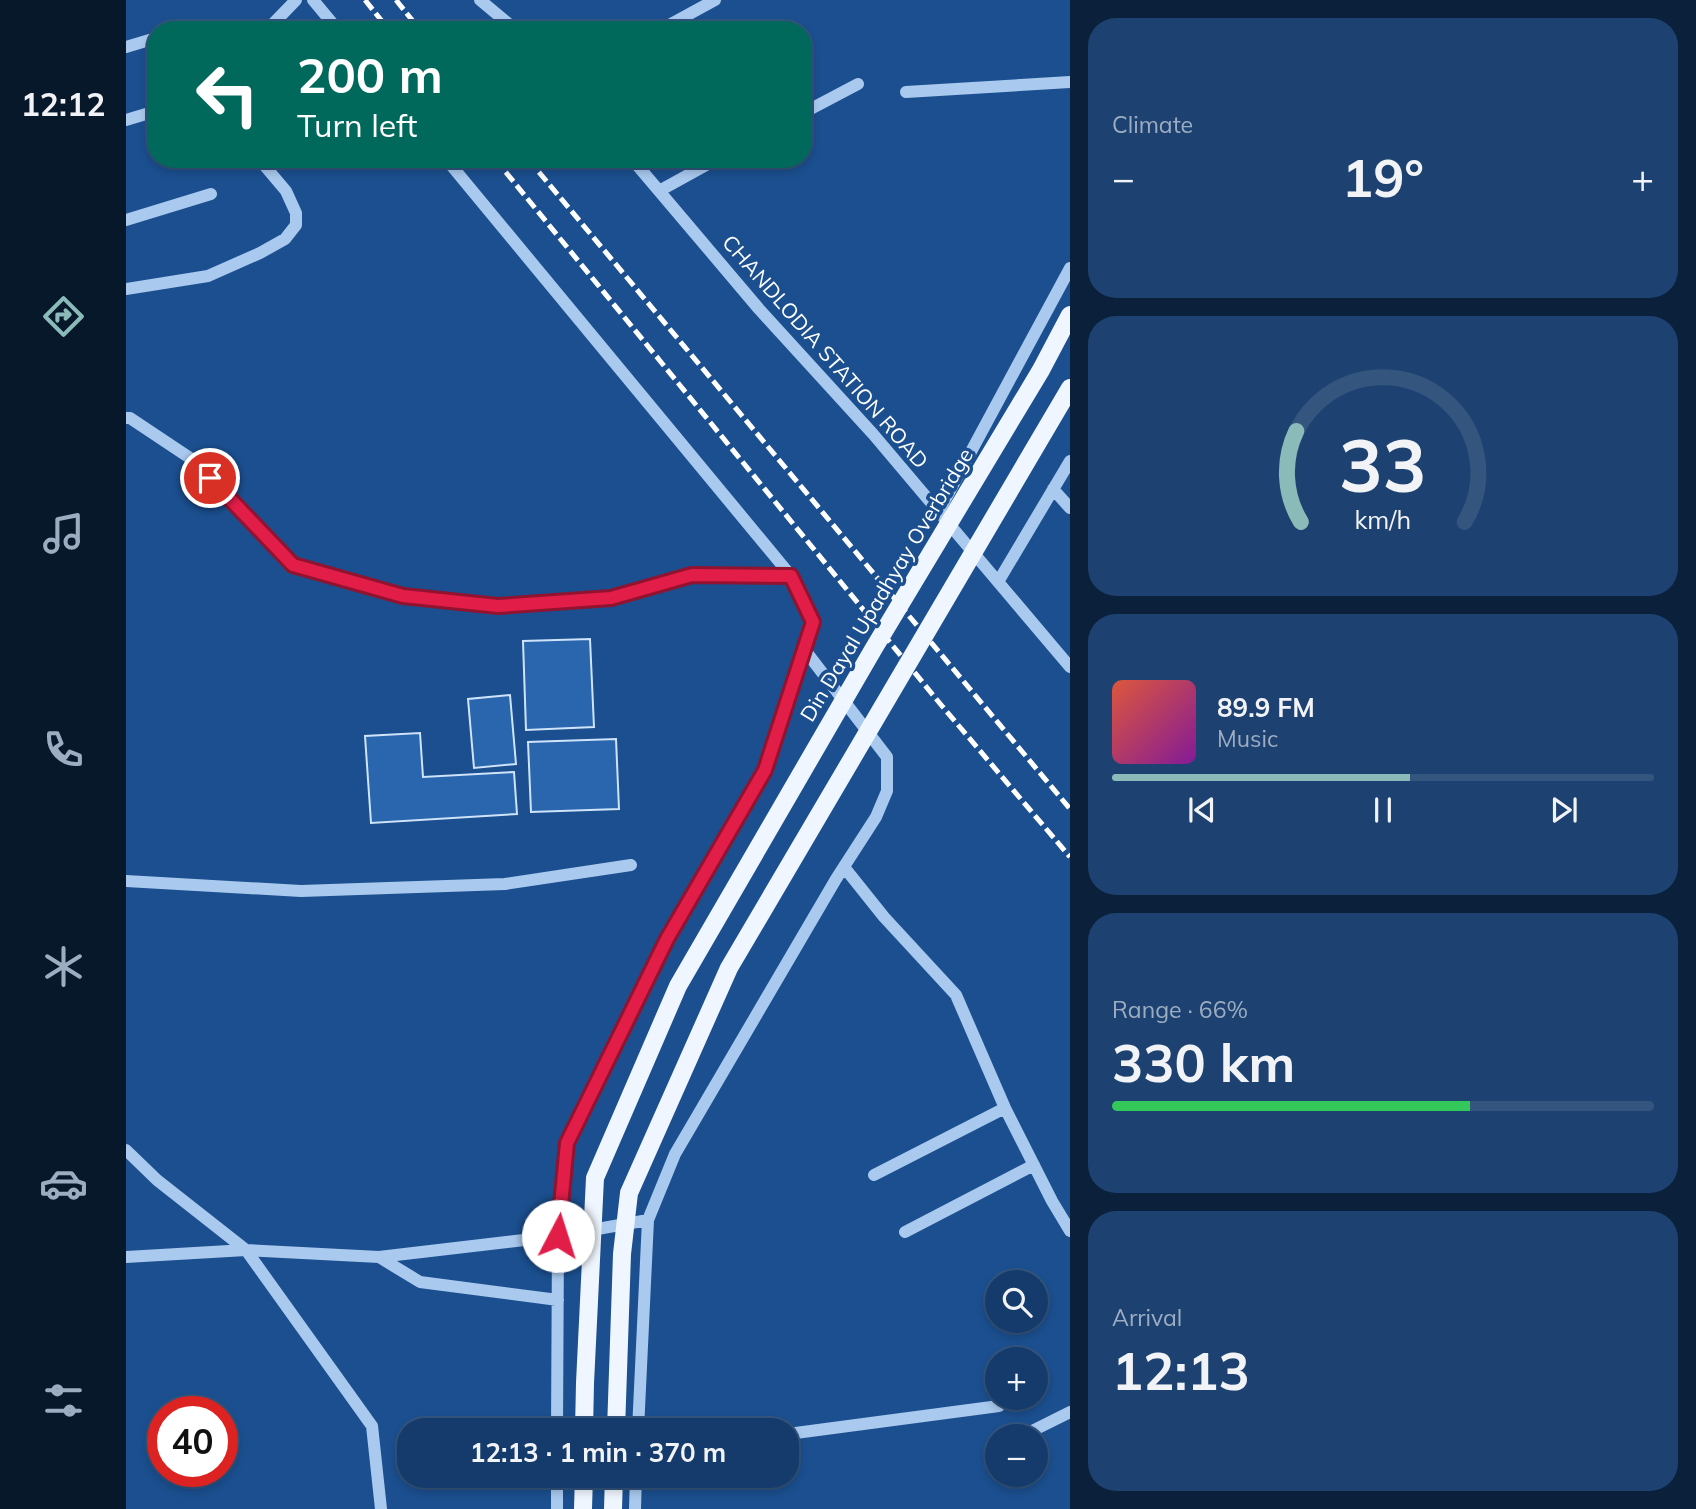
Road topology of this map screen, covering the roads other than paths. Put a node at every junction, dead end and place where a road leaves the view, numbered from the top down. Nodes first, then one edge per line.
1 (296, 0) edge
2 (313, 0) edge
3 (481, 0) edge
4 (715, 0) edge
5 (276, 21) edge
6 (330, 21) edge
7 (506, 21) edge
8 (676, 21) edge
9 (147, 41) edge
10 (126, 47) edge
11 (1069, 82) edge
12 (858, 84) dead end
13 (906, 92) dead end
14 (812, 108) edge
15 (147, 114) edge
16 (126, 120) edge
17 (267, 168) edge
18 (453, 168) edge
19 (640, 168) edge
20 (701, 168) edge
21 (659, 191) junction
22 (211, 194) dead end
23 (126, 220) edge
24 (1069, 268) edge
25 (126, 289) edge
26 (1069, 315) edge
27 (1069, 388) edge
28 (126, 418) edge
29 (1069, 461) edge
30 (1053, 489) junction
31 (1069, 508) edge
32 (939, 511) junction
33 (791, 576) junction
34 (998, 582) junction
35 (804, 649) junction
36 (1069, 667) edge
37 (631, 865) dead end
38 (844, 867) junction
39 (126, 881) edge
40 (1005, 1108) junction
41 (126, 1150) edge
42 (1034, 1165) junction
43 (874, 1175) dead end
44 (648, 1220) junction
45 (905, 1231) dead end
46 (1069, 1231) edge
47 (558, 1236) junction
48 (246, 1250) junction
49 (126, 1257) edge
50 (379, 1257) junction
51 (558, 1300) junction
52 (985, 1408) edge
53 (1069, 1412) edge
54 (557, 1418) edge
55 (584, 1418) edge
56 (616, 1418) edge
57 (639, 1418) edge
58 (1045, 1424) edge
59 (799, 1433) edge
60 (557, 1488) edge
61 (584, 1488) edge
62 (614, 1488) edge
63 (636, 1488) edge
64 (381, 1509) edge
65 (557, 1509) edge
66 (583, 1509) edge
67 (613, 1509) edge
68 (635, 1509) edge

1 - 5 street
2 - 6 street
3 - 7 street
4 - 8 street
9 - 10 street
11 - 13 street
12 - 14 street
15 - 16 street
17 - 25 street
18 - 33 street
19 - 21 street, CHANDLODIA STATION ROAD
20 - 21 street
21 - 32 street, CHANDLODIA STATION ROAD
22 - 23 street
24 - 32 street
26 - 55 main road, Din Dayal Upadhyay Overbridge, bridge
27 - 56 main road, bridge
28 - 33 street
29 - 30 street
30 - 31 street
30 - 34 street
32 - 34 street, CHANDLODIA STATION ROAD
33 - 35 street
34 - 36 street, CHANDLODIA STATION ROAD
35 - 38 street
35 - 47 street
37 - 39 street
38 - 40 street
38 - 44 street
40 - 42 street
40 - 43 street
41 - 48 street
42 - 45 street
42 - 46 street
44 - 47 street
44 - 57 street
47 - 50 street
47 - 51 street
48 - 49 street
48 - 50 street
48 - 64 street
50 - 51 street
51 - 54 street
52 - 59 street
53 - 58 street
60 - 65 street
61 - 66 main road
62 - 67 main road
63 - 68 street

